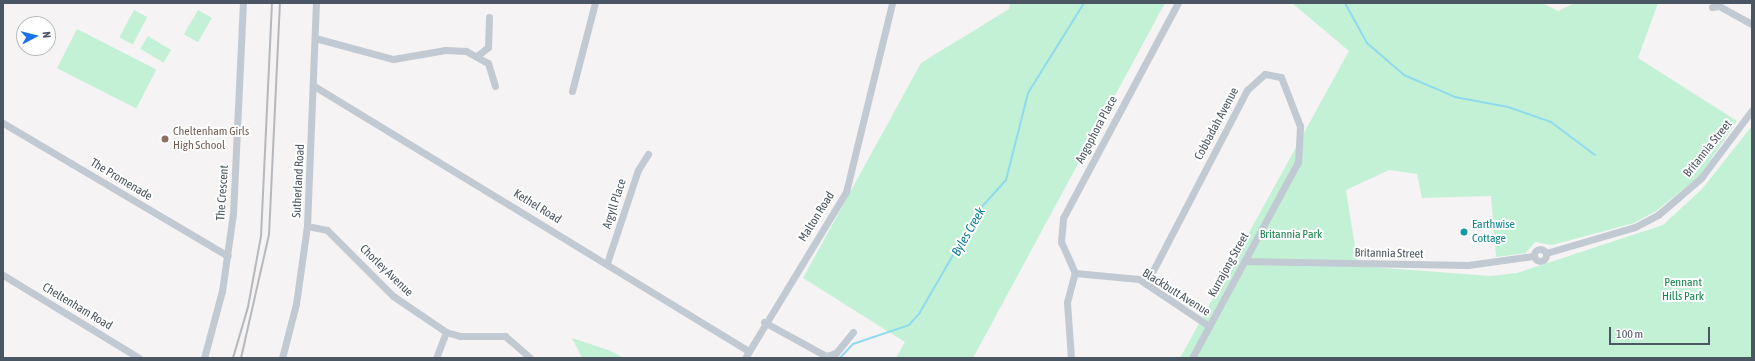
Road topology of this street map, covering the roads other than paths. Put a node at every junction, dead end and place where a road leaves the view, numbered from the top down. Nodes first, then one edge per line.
1 (243, 3) edge
2 (316, 3) edge
3 (595, 3) edge
4 (892, 3) edge
5 (1178, 3) edge
6 (1712, 7) dead end
7 (489, 17) dead end
8 (1752, 24) edge
9 (315, 38) junction
10 (477, 56) junction
11 (314, 86) junction
12 (495, 86) dead end
13 (572, 91) dead end
14 (1752, 110) edge
15 (3, 123) edge
16 (648, 154) dead end
17 (1298, 162) joint
18 (308, 226) junction
19 (228, 256) junction
20 (1244, 261) junction
21 (607, 263) junction
22 (1075, 273) junction
23 (3, 275) edge
24 (1146, 284) junction
25 (764, 322) junction
26 (1209, 326) junction
27 (446, 332) junction
28 (853, 332) dead end
29 (747, 350) junction
30 (139, 358) edge
31 (204, 358) edge
32 (282, 358) edge
33 (436, 358) edge
34 (530, 358) edge
35 (745, 358) edge
36 (1071, 358) edge
37 (1192, 358) edge

1 - 19 street, The Crescent
2 - 9 street, Sutherland Road
3 - 13 street
4 - 25 street, Malton Road
5 - 22 street, Angophora Place
6 - 8 street
7 - 10 street
9 - 10 street
9 - 11 street, Sutherland Road
10 - 12 street
11 - 18 street, Sutherland Road
11 - 21 street, Kethel Road
14 - 20 street, Britannia Street
15 - 19 street, The Promenade
16 - 21 street, Argyll Place
17 - 20 street, Kurrajong Street
17 - 24 street, Cobbadah Avenue
18 - 27 street, Chorley Avenue
18 - 32 street, Sutherland Road
19 - 31 street, The Crescent
20 - 26 street, Kurrajong Street
21 - 29 street, Kethel Road
22 - 24 street, Blackbutt Avenue
22 - 36 street
23 - 30 street, Cheltenham Road
24 - 26 street, Blackbutt Avenue
25 - 28 street
25 - 29 street, Malton Road
26 - 37 street, Kurrajong Street
27 - 33 street
27 - 34 street
29 - 35 street, Malton Road

